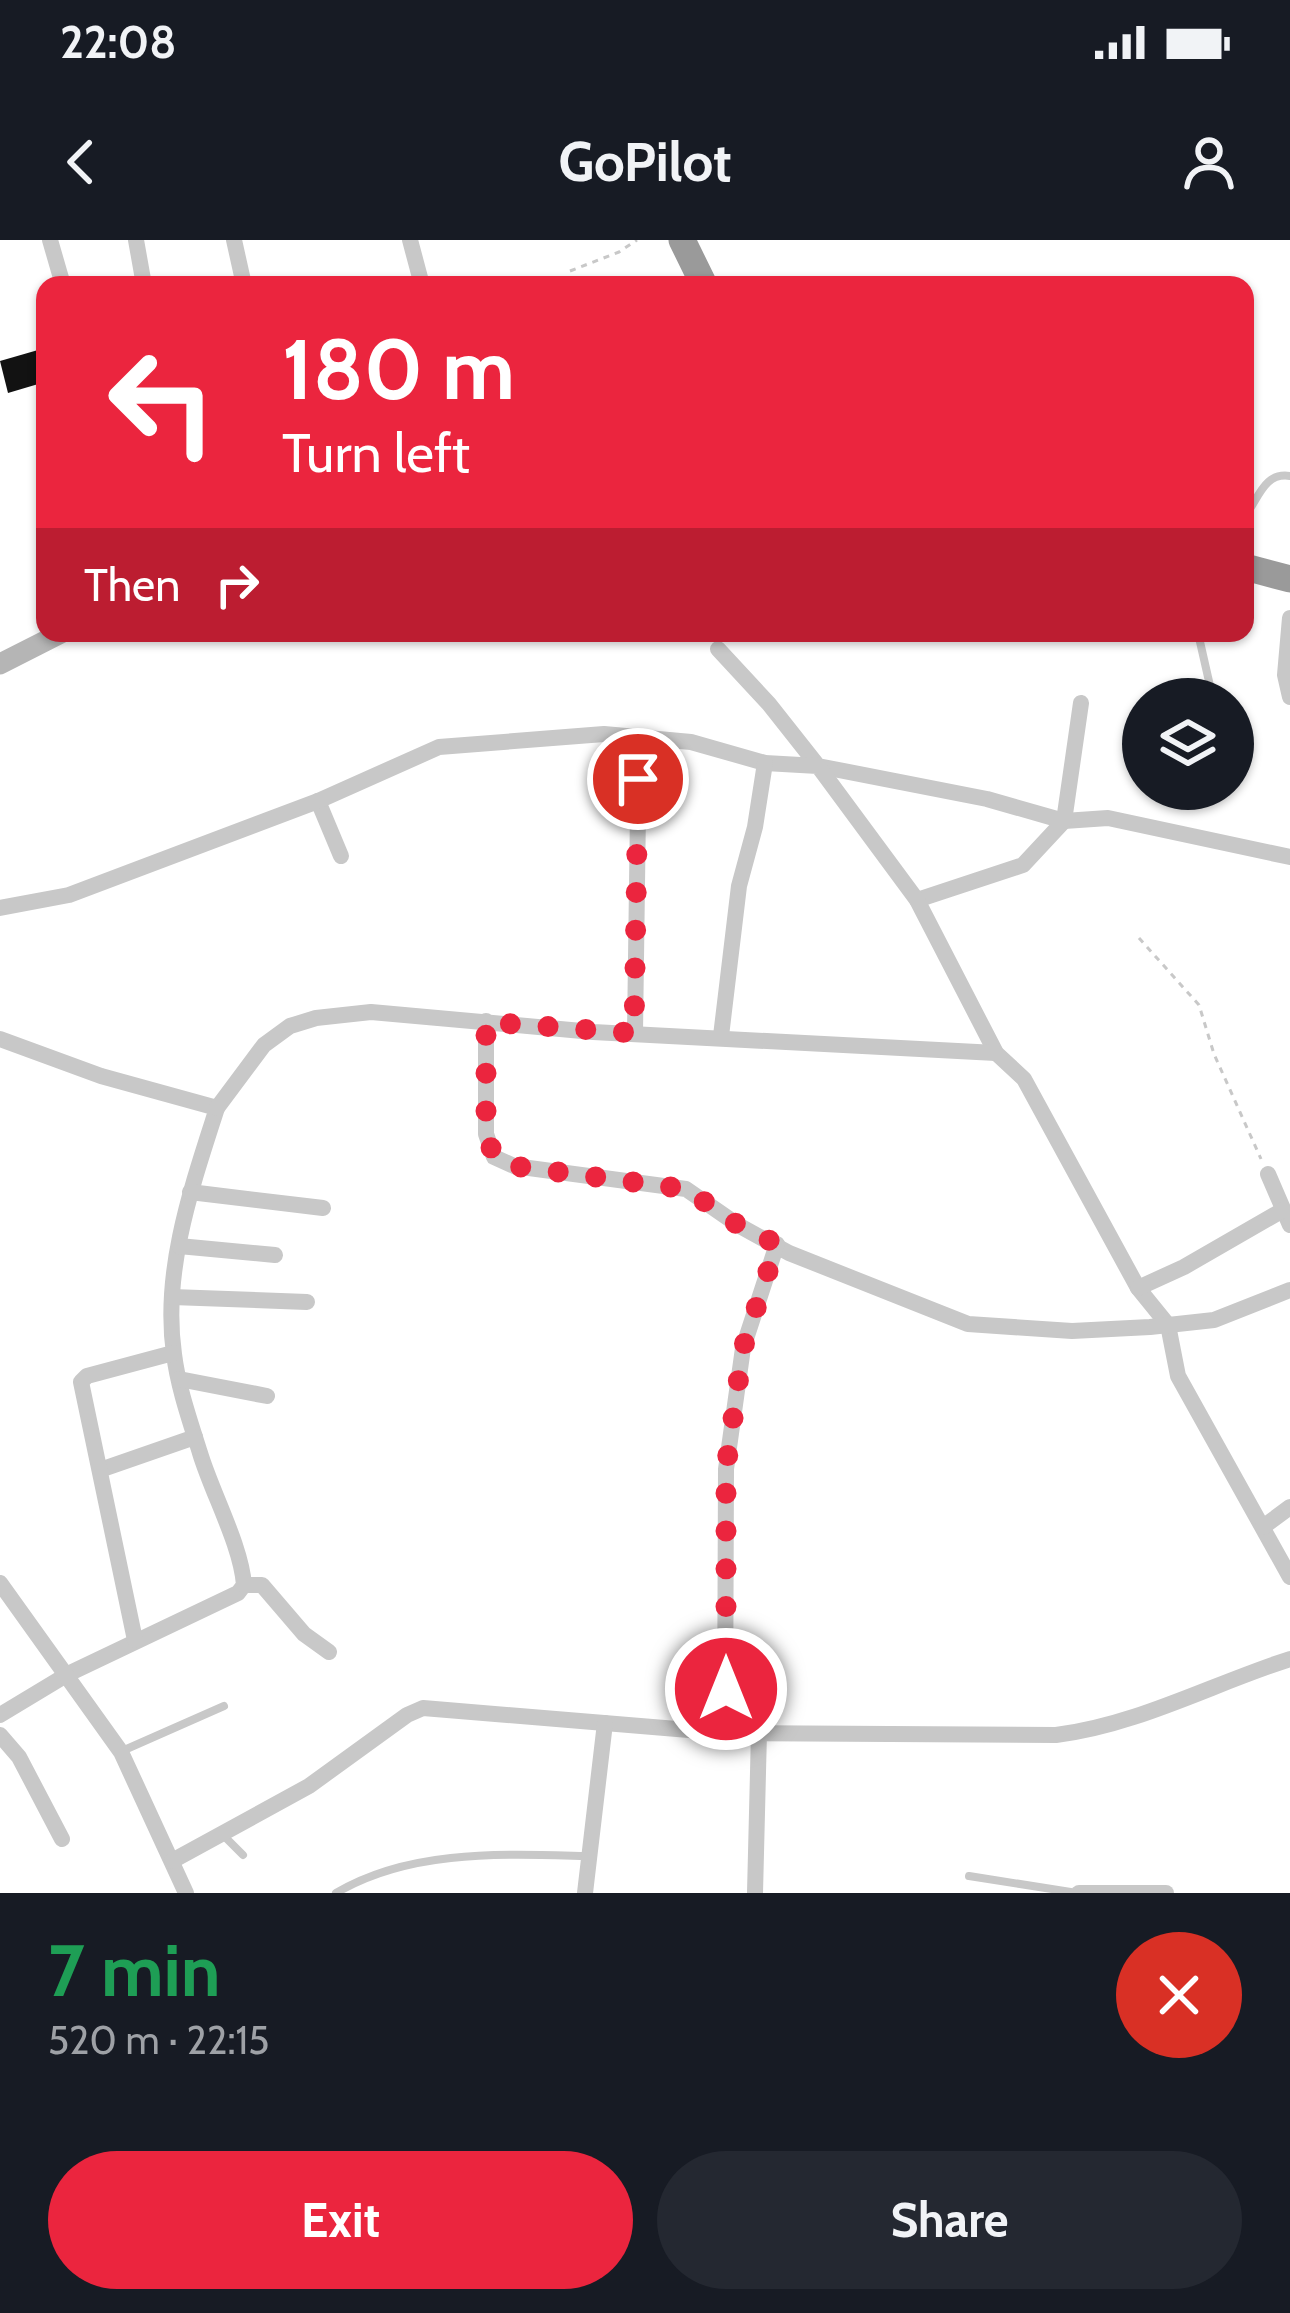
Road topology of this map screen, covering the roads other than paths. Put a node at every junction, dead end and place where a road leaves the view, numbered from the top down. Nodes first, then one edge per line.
1 (50, 240) edge
2 (136, 240) edge
3 (234, 240) edge
4 (410, 240) edge
5 (682, 240) edge
6 (60, 276) edge
7 (142, 276) edge
8 (242, 276) edge
9 (420, 276) edge
10 (700, 276) edge
11 (1290, 476) edge
12 (1254, 502) edge
13 (1254, 569) edge
14 (1290, 579) edge
15 (1290, 618) edge
16 (43, 642) edge
17 (1200, 642) edge
18 (718, 649) dead end
19 (0, 664) edge
20 (1208, 678) edge
21 (1290, 697) edge
22 (1081, 703) dead end
23 (639, 737) junction
24 (765, 764) junction
25 (818, 766) junction
26 (318, 801) junction
27 (1064, 821) junction
28 (341, 856) dead end
29 (1290, 857) edge
30 (916, 900) junction
31 (0, 908) edge
32 (486, 1022) junction
33 (634, 1033) junction
34 (721, 1036) junction
35 (0, 1039) edge
36 (996, 1053) junction
37 (217, 1108) junction
38 (1268, 1174) road end
39 (190, 1192) junction
40 (323, 1208) dead end
41 (1287, 1217) edge
42 (777, 1244) junction
43 (179, 1246) junction
44 (275, 1255) dead end
45 (1138, 1288) junction
46 (1290, 1290) edge
47 (172, 1298) junction
48 (308, 1302) dead end
49 (1168, 1324) junction
50 (173, 1353) junction
51 (179, 1379) junction
52 (266, 1396) dead end
53 (195, 1437) junction
54 (100, 1470) junction
55 (1290, 1507) edge
56 (1263, 1527) junction
57 (1290, 1577) edge
58 (0, 1583) edge
59 (244, 1586) junction
60 (135, 1640) junction
61 (329, 1652) dead end
62 (1290, 1659) edge
63 (68, 1674) junction
64 (224, 1706) dead end
65 (0, 1715) edge
66 (605, 1723) junction
67 (725, 1732) junction
68 (759, 1732) junction
69 (0, 1736) edge
70 (121, 1752) junction
71 (221, 1833) junction
72 (62, 1839) dead end
73 (243, 1855) dead end
74 (588, 1856) junction
75 (172, 1861) junction
76 (969, 1876) dead end
77 (187, 1893) edge
78 (336, 1893) edge
79 (586, 1893) edge
80 (755, 1893) edge
81 (1079, 1893) edge
82 (1166, 1893) edge

1 - 6 street
2 - 7 street
3 - 8 street
4 - 9 street
5 - 10 highway
11 - 12 lane
13 - 14 highway
15 - 21 street
16 - 19 main road
17 - 20 lane
18 - 25 street
22 - 27 street
23 - 24 street
23 - 26 street
23 - 33 street
24 - 25 street
24 - 34 street
25 - 27 street
25 - 30 street
26 - 28 street
26 - 31 street
27 - 29 street
27 - 30 street
30 - 36 street
32 - 33 street
32 - 37 street
32 - 42 street
33 - 34 street
34 - 36 street
35 - 37 street
36 - 45 street
37 - 39 street
38 - 41 street
39 - 40 street
39 - 43 street
41 - 45 street
42 - 49 street
42 - 67 street
43 - 44 street
43 - 47 street
45 - 49 street
46 - 49 street
47 - 48 street
47 - 50 street
49 - 56 street
50 - 51 street
50 - 54 street
51 - 52 street
51 - 53 street
53 - 54 street
53 - 59 street
54 - 60 street
55 - 56 street
56 - 57 street
58 - 63 street
59 - 60 street
59 - 61 street
60 - 63 street
62 - 68 street
63 - 65 street
63 - 70 street
64 - 70 lane
66 - 67 street
66 - 71 street
66 - 74 street
67 - 68 street
68 - 80 street
69 - 72 street
70 - 75 street
71 - 73 lane
71 - 75 street
74 - 78 lane
74 - 79 street
75 - 77 street
76 - 81 lane
81 - 82 street

